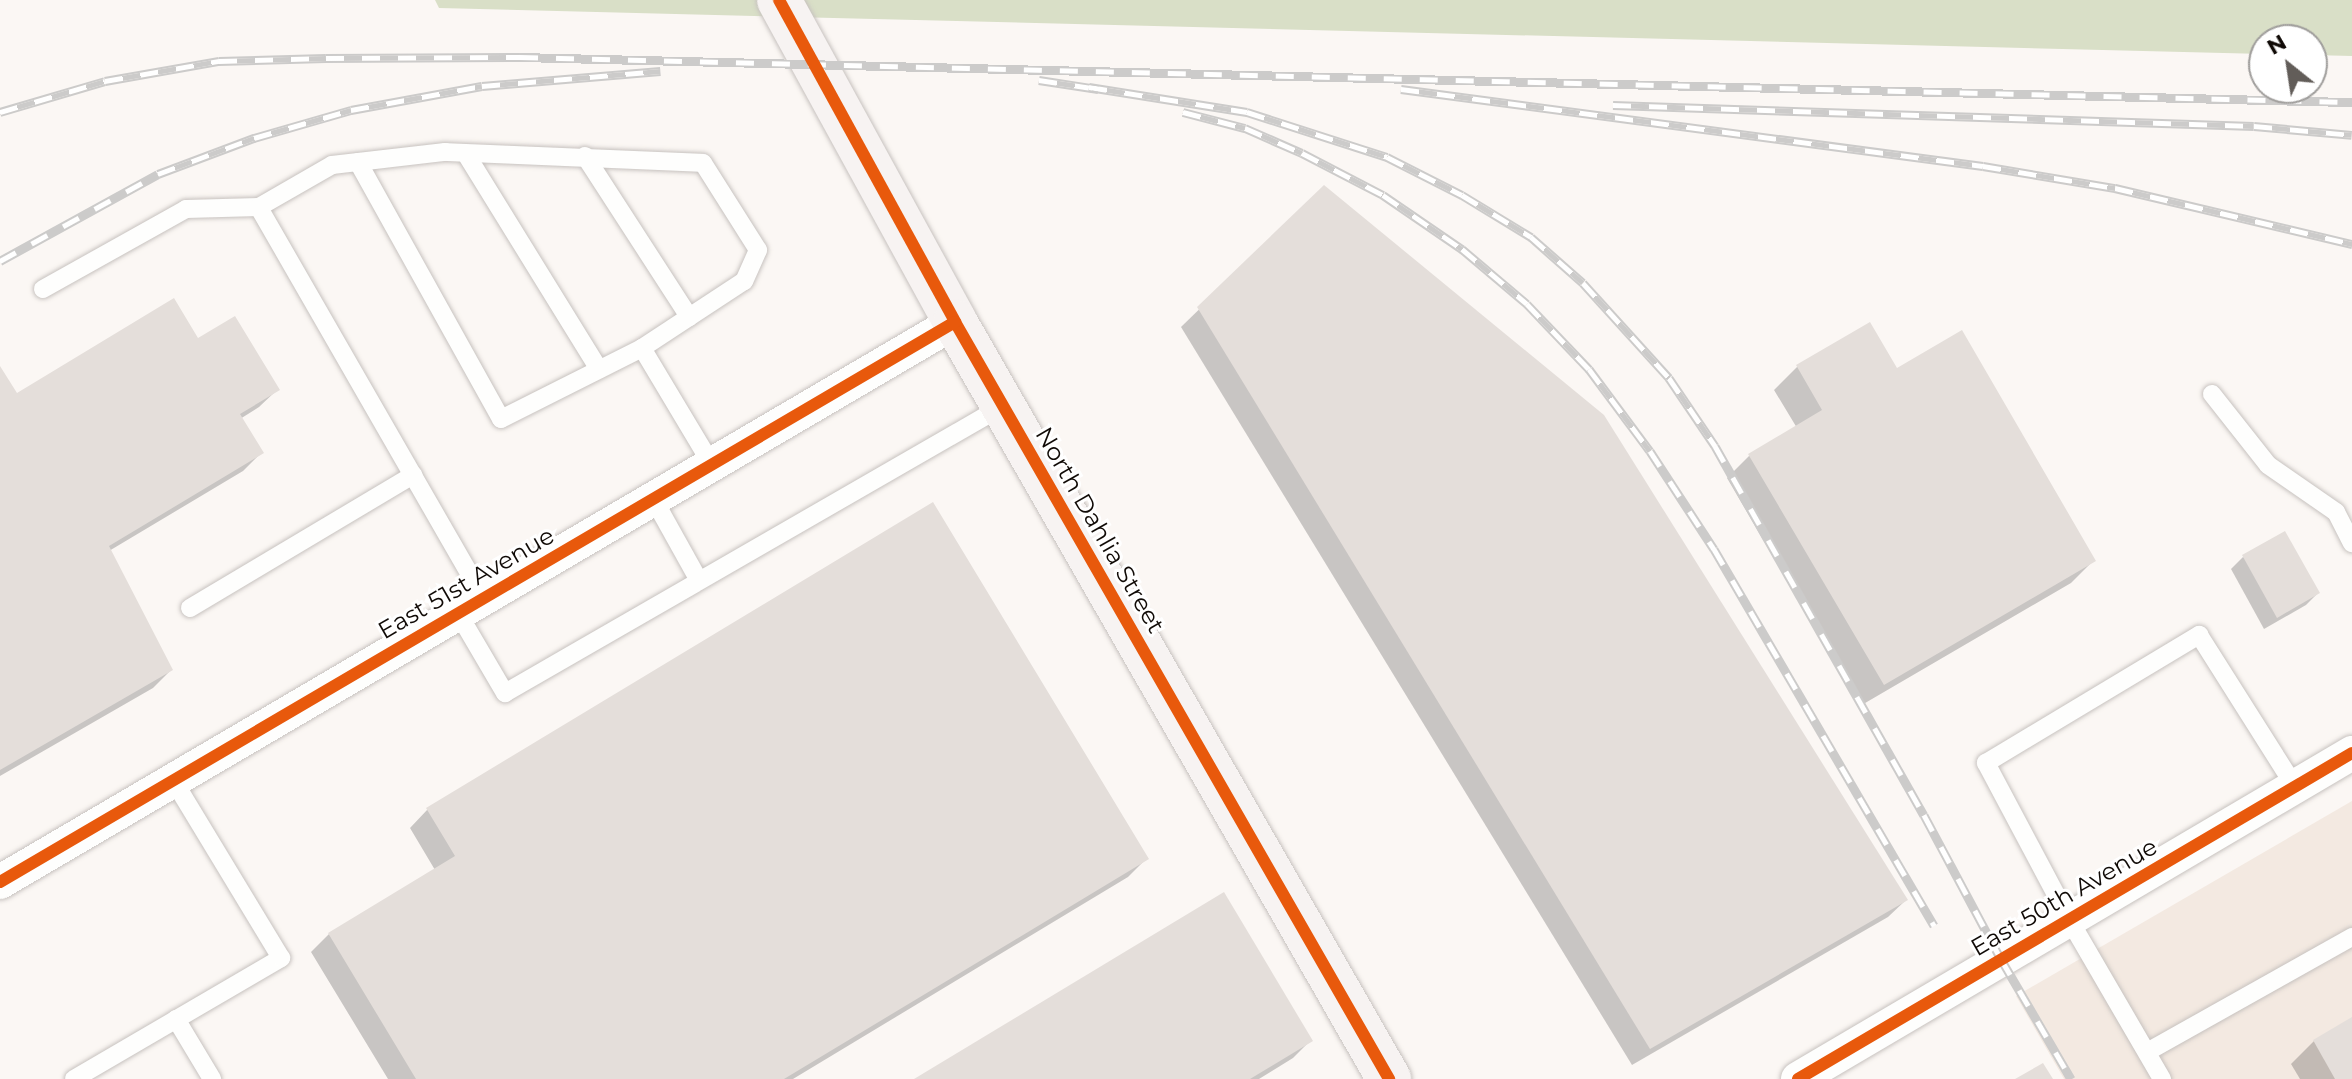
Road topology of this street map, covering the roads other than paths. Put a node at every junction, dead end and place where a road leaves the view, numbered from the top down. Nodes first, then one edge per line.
1 (779, 0) edge
2 (466, 154) junction
3 (585, 156) junction
4 (358, 162) junction
5 (259, 207) junction
6 (43, 289) dead end
7 (689, 317) junction
8 (955, 322) junction
9 (642, 348) junction
10 (599, 369) junction
11 (2212, 394) dead end
12 (1003, 406) junction
13 (712, 465) junction
14 (413, 475) junction
15 (653, 498) junction
16 (2352, 543) edge
17 (698, 579) junction
18 (471, 606) junction
19 (190, 608) dead end
20 (2352, 753) edge
21 (173, 780) junction
22 (2295, 787) junction
23 (0, 882) edge
24 (2069, 919) junction
25 (2352, 937) edge
26 (176, 1019) junction
27 (2147, 1052) junction
28 (74, 1079) edge
29 (212, 1079) edge
30 (1389, 1079) edge
31 (1798, 1079) edge
32 (2162, 1079) edge

1 - 8 street, North Dahlia Street
2 - 3 lane
2 - 4 lane
2 - 10 lane
3 - 7 lane
3 - 7 lane
4 - 5 lane
4 - 10 lane
5 - 6 lane
5 - 14 lane
7 - 9 lane
8 - 12 street, North Dahlia Street
8 - 13 street, East 51st Avenue
9 - 10 lane
9 - 13 lane
11 - 16 lane
12 - 17 lane
12 - 30 street, North Dahlia Street
13 - 15 street, East 51st Avenue
14 - 18 lane
14 - 19 lane
15 - 17 lane
15 - 18 street, East 51st Avenue
17 - 18 lane
18 - 21 street, East 51st Avenue
20 - 22 street, East 50th Avenue
21 - 23 street, East 51st Avenue
21 - 26 lane
22 - 24 street, East 50th Avenue
22 - 24 lane
24 - 27 lane
24 - 31 street, East 50th Avenue
25 - 27 lane
26 - 28 lane
26 - 29 lane
27 - 32 lane

